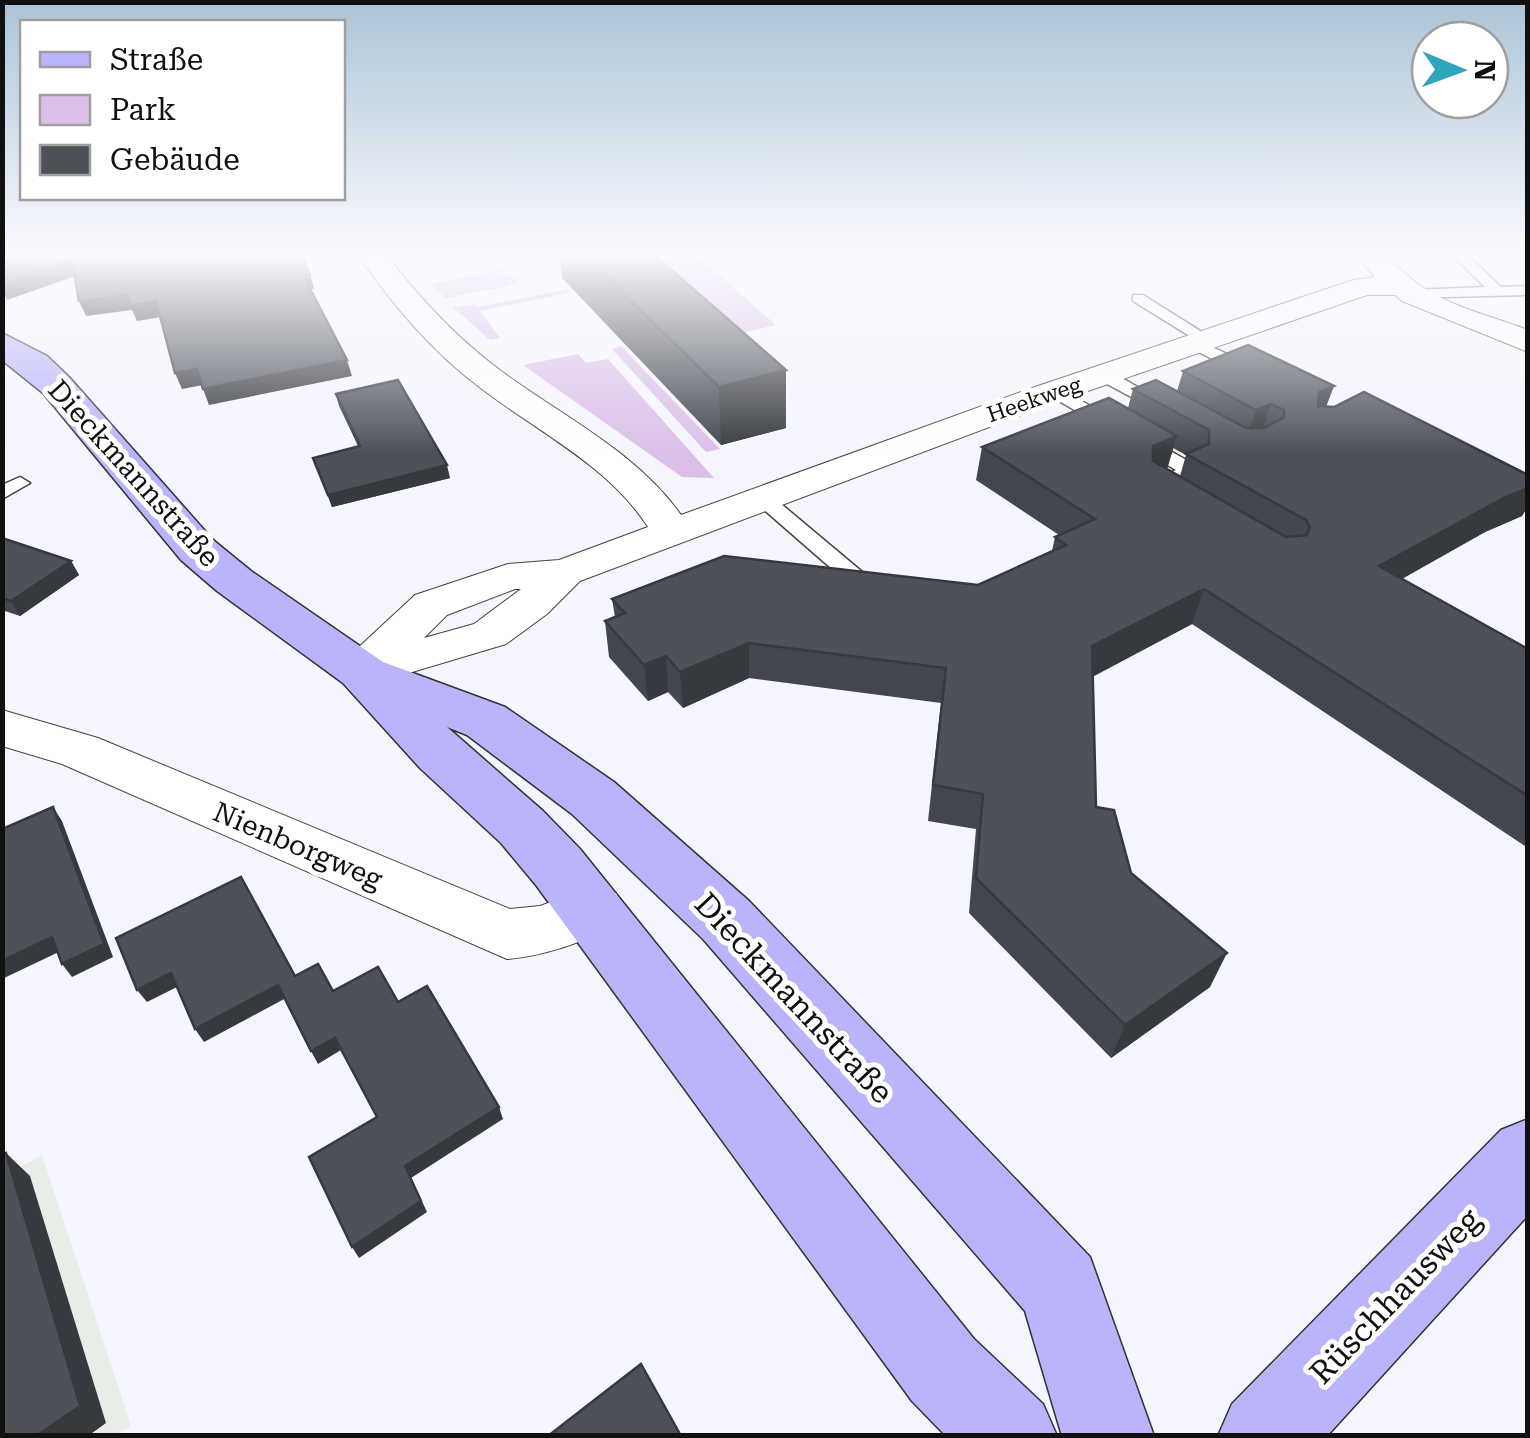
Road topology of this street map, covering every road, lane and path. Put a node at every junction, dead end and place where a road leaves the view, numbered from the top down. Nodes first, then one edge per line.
1 (426, 319) edge
2 (1168, 319) edge
3 (1256, 319) edge
4 (1475, 319) edge
5 (1195, 338) junction
6 (1528, 342) edge
7 (2, 344) edge
8 (1104, 375) junction
9 (1258, 376) edge
10 (1054, 391) junction
11 (1182, 418) edge
12 (1170, 496) edge
13 (761, 497) junction
14 (671, 530) junction
15 (876, 597) edge
16 (362, 671) junction
17 (2, 728) edge
18 (595, 910) junction
19 (1528, 1157) edge
20 (1011, 1436) edge
21 (1108, 1436) edge
22 (1264, 1436) edge

1 - 14 street
2 - 5 lane
3 - 5 street, Heekweg
4 - 6 street
5 - 8 street, Heekweg
5 - 9 lane
7 - 16 street, Dieckmannstraße
8 - 10 street, Heekweg
8 - 11 lane
10 - 12 lane
10 - 13 street, Heekweg
13 - 14 street, Heekweg
13 - 15 lane
14 - 16 street, Heekweg
16 - 18 street, Dieckmannstraße
16 - 21 street, Dieckmannstraße
17 - 18 street, Nienborgweg
18 - 20 street, Dieckmannstraße
19 - 22 street, Rüschhausweg

